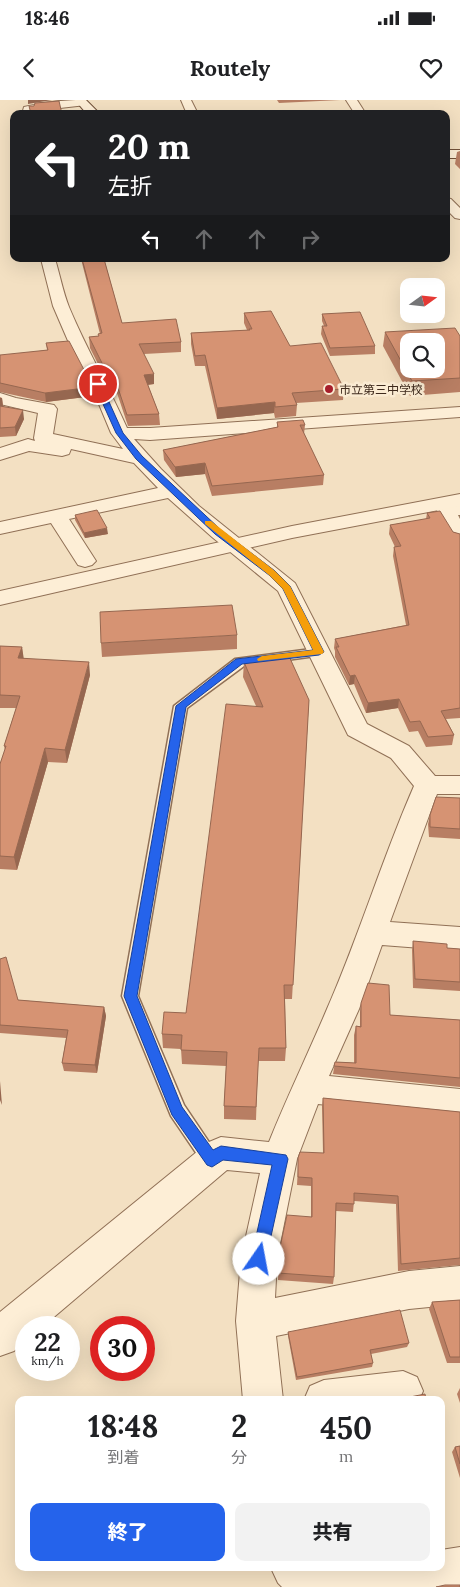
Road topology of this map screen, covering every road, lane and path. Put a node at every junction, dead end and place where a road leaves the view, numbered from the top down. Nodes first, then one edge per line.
1 (350, 100) edge
2 (81, 102) edge
3 (28, 110) edge
4 (358, 110) edge
5 (450, 206) edge
6 (460, 215) edge
7 (49, 262) edge
8 (0, 398) edge
9 (460, 412) edge
10 (120, 433) junction
11 (88, 448) junction
12 (0, 454) edge
13 (139, 458) junction
14 (460, 486) edge
15 (174, 491) junction
16 (451, 506) edge
17 (56, 515) junction
18 (0, 528) edge
19 (460, 536) edge
20 (226, 538) junction
21 (85, 561) junction
22 (0, 581) edge
23 (0, 598) edge
24 (319, 652) junction
25 (428, 785) junction
26 (460, 785) edge
27 (372, 932) junction
28 (460, 939) edge
29 (307, 1088) junction
30 (460, 1104) edge
31 (280, 1159) junction
32 (212, 1160) junction
33 (460, 1285) edge
34 (255, 1321) junction
35 (0, 1338) edge
36 (403, 1391) dead end
37 (264, 1396) edge
38 (359, 1396) edge
39 (460, 1569) edge
40 (296, 1571) edge
41 (445, 1571) edge
42 (445, 1571) edge
43 (315, 1587) edge
44 (323, 1587) edge

1 - 4 street
2 - 3 street
5 - 6 street
7 - 10 street
8 - 11 street
9 - 10 street
10 - 13 street
11 - 12 street
11 - 13 street
13 - 15 street
14 - 20 street
15 - 17 street
15 - 20 street
16 - 19 street
16 - 20 street
17 - 18 street
17 - 21 street
20 - 21 street
20 - 23 street
20 - 24 street
21 - 22 street
24 - 25 street
24 - 32 lane
25 - 26 street
25 - 27 street
27 - 28 street
27 - 29 street
29 - 30 street
29 - 31 street
31 - 32 street
31 - 34 street
32 - 35 street
33 - 34 street
34 - 37 street
36 - 38 street
39 - 42 street
40 - 43 street
41 - 44 street

